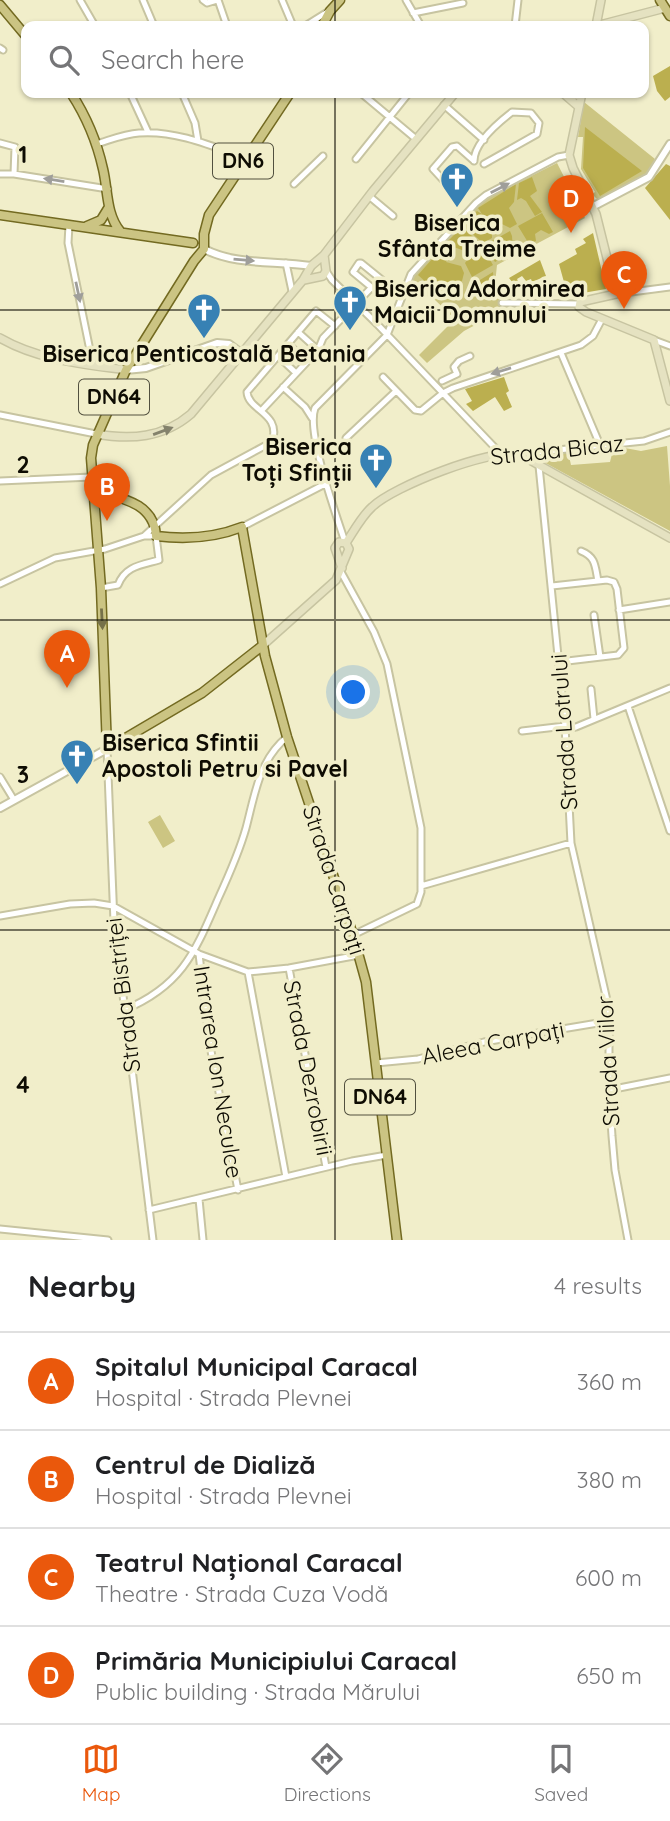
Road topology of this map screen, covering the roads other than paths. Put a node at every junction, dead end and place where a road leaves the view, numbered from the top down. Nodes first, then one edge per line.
1 (80, 0) edge
2 (143, 0) edge
3 (203, 0) edge
4 (217, 0) edge
5 (282, 0) edge
6 (340, 0) edge
7 (406, 0) edge
8 (518, 0) edge
9 (600, 0) edge
10 (660, 0) edge
11 (463, 3) dead end
12 (0, 5) edge
13 (330, 11) junction
14 (668, 12) edge
15 (413, 13) junction
16 (92, 21) edge
17 (152, 21) edge
18 (225, 21) edge
19 (291, 21) edge
20 (313, 21) edge
21 (325, 21) edge
22 (418, 21) edge
23 (516, 21) edge
24 (597, 21) edge
25 (622, 21) edge
26 (21, 30) edge
27 (73, 98) edge
28 (132, 98) edge
29 (184, 98) edge
30 (287, 98) edge
31 (367, 98) edge
32 (406, 98) edge
33 (450, 98) edge
34 (567, 98) edge
35 (580, 98) edge
36 (444, 105) junction
37 (579, 107) junction
38 (390, 116) junction
39 (148, 132) junction
40 (416, 139) junction
41 (485, 140) junction
42 (198, 141) junction
43 (0, 143) edge
44 (96, 144) junction
45 (670, 144) edge
46 (569, 155) junction
47 (323, 156) dead end
48 (245, 158) junction
49 (356, 159) dead end
50 (484, 164) dead end
51 (0, 174) edge
52 (14, 174) junction
53 (456, 180) dead end
54 (294, 184) dead end
55 (108, 189) junction
56 (369, 196) junction
57 (593, 206) junction
58 (0, 215) edge
59 (393, 216) dead end
60 (109, 224) junction
61 (69, 225) junction
62 (197, 247) junction
63 (286, 263) junction
64 (317, 270) junction
65 (670, 287) edge
66 (371, 288) junction
67 (292, 291) junction
68 (616, 294) junction
69 (356, 303) junction
70 (502, 303) dead end
71 (579, 304) junction
72 (602, 319) junction
73 (335, 326) junction
74 (298, 332) junction
75 (387, 335) junction
76 (0, 338) edge
77 (654, 340) junction
78 (288, 344) junction
79 (670, 346) edge
80 (318, 349) junction
81 (242, 353) junction
82 (561, 353) junction
83 (278, 356) junction
84 (470, 356) dead end
85 (307, 361) junction
86 (93, 365) junction
87 (126, 370) junction
88 (296, 373) junction
89 (383, 377) dead end
90 (442, 381) dead end
91 (283, 387) junction
92 (396, 391) junction
93 (443, 393) junction
94 (670, 401) edge
95 (262, 410) junction
96 (0, 415) edge
97 (312, 418) junction
98 (670, 432) edge
99 (96, 434) junction
100 (346, 438) dead end
101 (600, 445) junction
102 (536, 452) junction
103 (500, 453) junction
104 (519, 454) junction
105 (536, 464) junction
106 (92, 477) junction
107 (0, 481) edge
108 (327, 483) junction
109 (93, 490) junction
110 (155, 525) junction
111 (242, 527) junction
112 (144, 536) junction
113 (156, 536) junction
114 (670, 538) edge
115 (342, 543) junction
116 (98, 551) junction
117 (581, 551) dead end
118 (347, 554) junction
119 (338, 555) junction
120 (342, 570) junction
121 (598, 581) junction
122 (0, 584) edge
123 (552, 586) junction
124 (101, 588) junction
125 (670, 602) edge
126 (619, 610) junction
127 (594, 615) dead end
128 (262, 646) junction
129 (600, 657) junction
130 (559, 662) junction
131 (670, 688) edge
132 (591, 689) dead end
133 (628, 706) junction
134 (594, 719) junction
135 (565, 728) junction
136 (522, 731) dead end
137 (287, 737) junction
138 (107, 749) junction
139 (0, 777) edge
140 (14, 800) junction
141 (0, 808) edge
142 (670, 831) edge
143 (571, 843) junction
144 (421, 886) junction
145 (113, 906) junction
146 (0, 916) edge
147 (353, 935) junction
148 (197, 953) junction
149 (359, 955) junction
150 (289, 968) junction
151 (248, 972) junction
152 (124, 1010) junction
153 (610, 1021) junction
154 (376, 1063) junction
155 (670, 1078) edge
156 (609, 1090) junction
157 (387, 1155) junction
158 (326, 1167) junction
159 (286, 1177) junction
160 (238, 1190) junction
161 (199, 1199) junction
162 (149, 1210) junction
163 (0, 1229) edge
164 (108, 1240) edge
165 (153, 1240) edge
166 (203, 1240) edge
167 (397, 1240) edge
168 (628, 1240) edge

1 - 16 street
2 - 17 street
3 - 4 street
4 - 18 street
5 - 19 street
6 - 13 main road
7 - 15 street
8 - 23 street
9 - 24 main road
10 - 14 main road
11 - 15 street
12 - 26 main road
13 - 20 street
13 - 21 main road
14 - 25 main road
15 - 22 street
27 - 44 main road
28 - 39 street
29 - 42 street
30 - 48 main road, DN6
31 - 38 street
32 - 38 street
33 - 36 main road
34 - 37 main road
35 - 37 main road
36 - 40 main road
36 - 41 street
37 - 46 main road
38 - 40 street
38 - 49 street
39 - 42 street
39 - 44 street
40 - 56 main road
41 - 50 street
41 - 53 street
42 - 48 street
43 - 52 street
44 - 55 main road
45 - 57 street
46 - 57 main road
75 -> 46 street
47 - 54 street
48 - 62 main road, DN6
51 - 52 street
55 -> 52 street
55 - 60 main road
56 - 59 street
56 - 64 main road
57 - 68 main road
58 - 61 main road
60 - 61 main road
60 - 62 main road
61 -> 86 street
62 -> 63 street
62 - 87 main road, DN64
63 - 64 street
63 - 67 street
64 - 67 main road
64 - 69 street
65 - 68 street
66 - 66 street
66 - 69 street
67 - 81 main road
68 - 71 main road
69 - 73 street
69 - 75 street
70 - 71 street
71 - 72 main road
72 - 77 main road
72 - 82 street
73 - 74 street
73 - 80 street
74 - 78 street
74 - 80 street
75 - 93 street
75 - 97 street
76 - 86 main road
77 - 79 street
77 - 94 main road
78 - 83 street
78 - 85 street
80 - 85 street
81 - 87 street
99 -> 81 main road
82 -> 93 street
82 - 101 street
83 - 88 street
83 - 95 street
84 - 90 street
85 - 88 street
86 - 87 main road
87 - 99 main road, DN64
88 - 91 street
89 - 92 street
91 - 95 street
91 - 97 street
92 - 93 street
92 - 100 street
93 - 103 street
95 - 110 street
96 - 99 street
97 - 108 street
98 - 101 street, Strada Bicaz
99 - 106 main road, DN64
101 - 102 street, Strada Bicaz
102 - 104 street, Strada Bicaz
102 - 105 main road
103 - 104 main road, Strada Bicaz
103 - 115 main road, Strada Bicaz
104 - 105 main road
105 - 114 main road
105 - 123 street, Strada Lotrului
106 - 107 street
106 - 109 main road, DN64
108 - 111 street
108 - 115 street
109 - 110 main road
109 - 116 main road, DN64
110 - 112 street
110 - 113 main road
111 - 113 main road
111 - 128 main road, Strada Carpați
112 - 113 street
112 - 116 street
113 - 124 street
115 - 118 main road
115 - 119 main road
116 - 122 street
116 - 124 main road, DN64
117 - 121 street
118 - 119 main road
118 - 120 main road
119 - 120 main road
120 - 128 main road
120 - 144 street
121 - 123 street
121 - 126 street
123 - 130 street, Strada Lotrului
124 -> 138 main road, DN64
125 - 126 street
126 - 129 street
127 - 129 street
128 - 137 main road, Strada Carpați / DN64
128 - 138 main road
129 - 130 street
130 - 135 street, Strada Lotrului
131 - 133 street
132 - 134 street
133 - 134 street
133 - 142 street
134 - 135 street
135 - 136 street
135 - 143 street, Strada Lotrului
137 - 147 main road, Strada Carpați / DN64
137 - 148 street
138 - 140 street
138 - 145 street, Strada Bistriței
139 - 140 street
140 - 141 street
143 - 144 street, Strada Lotrului
143 - 153 street, Strada Viilor
144 - 147 street
145 - 146 street
145 - 148 street
145 - 152 street, Strada Bistriței
147 - 149 main road, Strada Carpați / DN64
148 - 151 street
148 - 152 street
148 - 160 street, Intrarea Ion Neculce
149 - 150 street
149 - 154 main road, Strada Carpați / DN64
150 - 151 street
150 - 158 street, Strada Dezrobirii
151 - 159 street
152 - 162 street, Strada Bistriței
153 - 154 street, Aleea Carpați
153 - 156 street, Strada Viilor
154 - 157 main road, Strada Carpați / DN64
155 - 156 street
156 - 168 street, Strada Viilor
157 - 158 street
157 - 167 main road, Strada Carpați / DN64
158 - 159 street
159 - 160 street
160 - 161 street
161 - 162 street
161 - 166 street
162 - 165 street, Strada Bistriței
163 - 164 street

